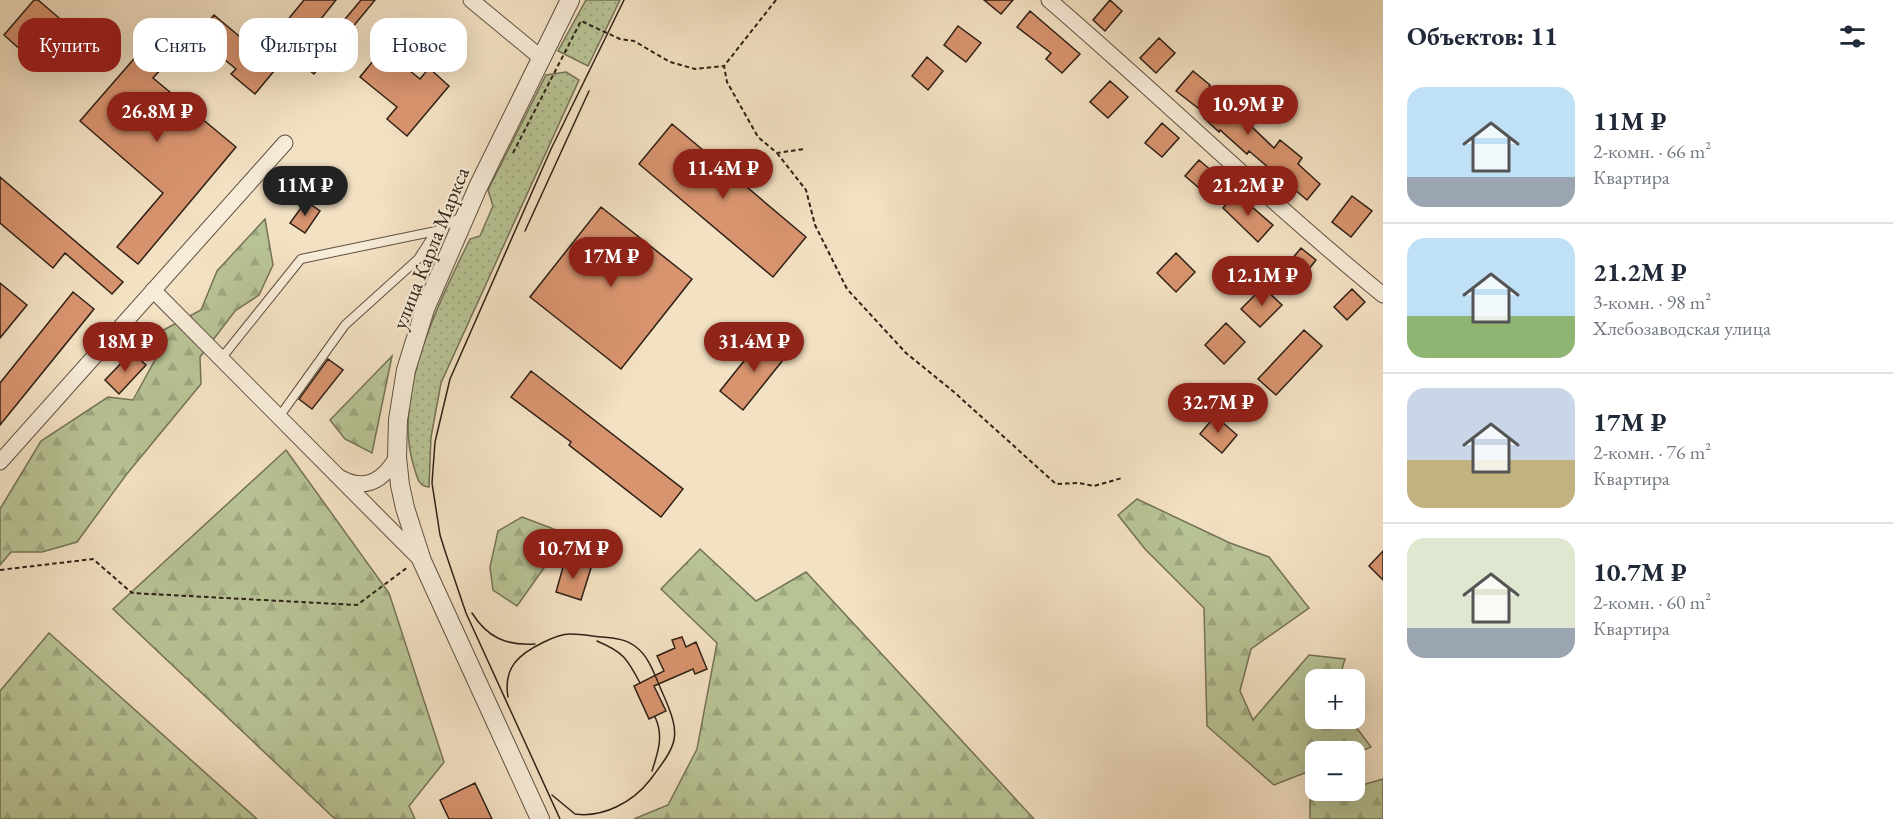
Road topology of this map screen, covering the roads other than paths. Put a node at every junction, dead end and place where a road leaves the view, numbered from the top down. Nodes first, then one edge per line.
1 (471, 0) edge
2 (1049, 0) edge
3 (569, 1) edge
4 (540, 57) junction
5 (285, 143) dead end
6 (466, 215) junction
7 (436, 231) junction
8 (153, 290) junction
9 (1383, 295) edge
10 (220, 360) junction
11 (279, 417) junction
12 (397, 457) junction
13 (0, 462) edge
14 (336, 476) junction
15 (416, 564) junction
16 (540, 819) edge

1 - 4 street
2 - 9 street
3 - 4 street, улица Карла Маркса
4 - 6 street, улица Карла Маркса
5 - 8 street
6 - 7 lane
6 - 12 street, улица Карла Маркса
7 - 10 lane
7 - 11 lane
8 - 10 street
8 - 13 street
10 - 11 street
11 - 14 street
12 - 14 street
12 - 15 street, улица Карла Маркса
14 - 15 street
15 - 16 street, улица Карла Маркса

